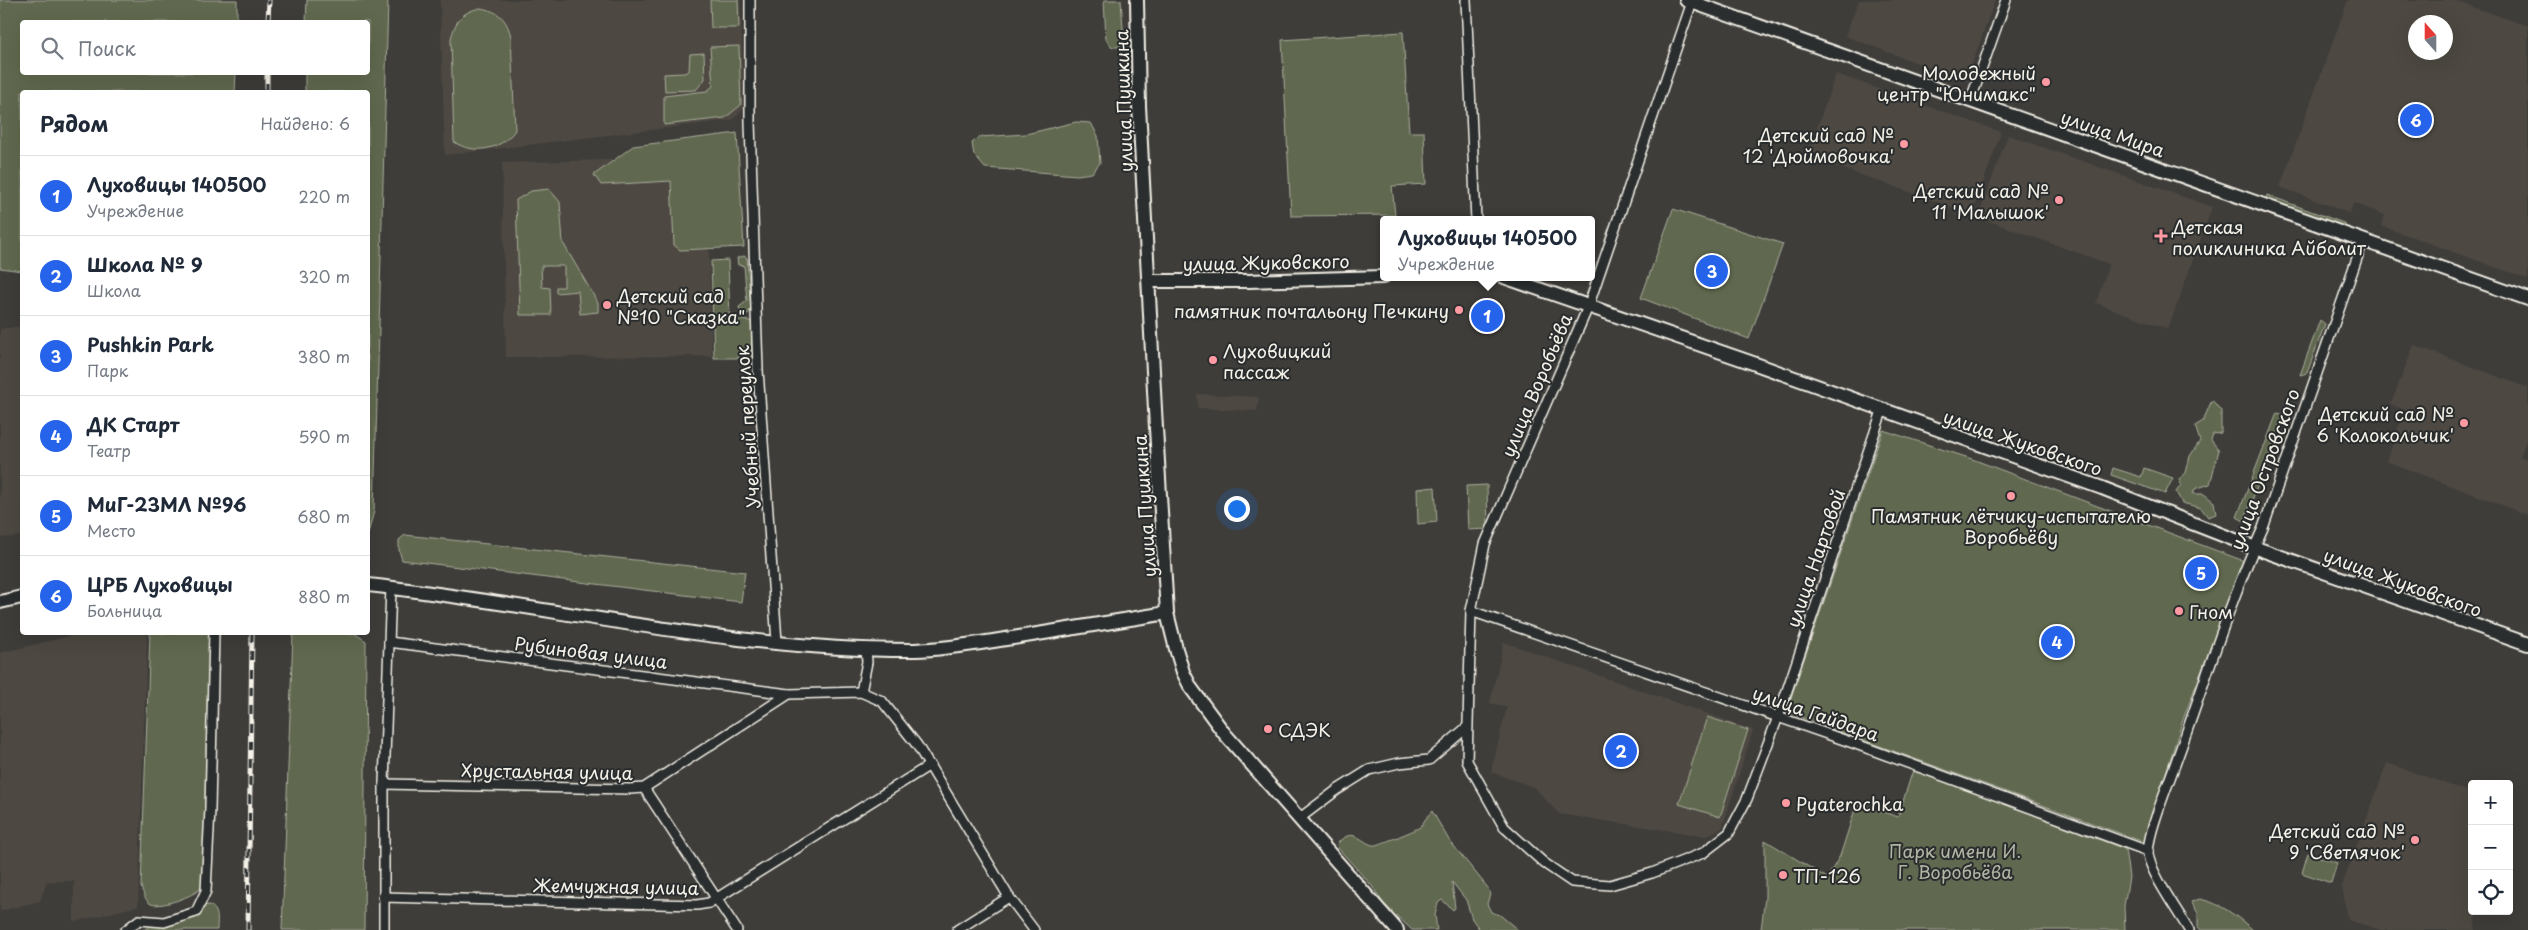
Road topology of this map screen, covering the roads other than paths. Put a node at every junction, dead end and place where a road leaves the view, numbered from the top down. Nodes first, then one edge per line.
1 (750, 0) edge
2 (1137, 0) edge
3 (1466, 0) edge
4 (2006, 0) edge
5 (1689, 1) edge
6 (1970, 102) junction
7 (1476, 216) edge
8 (2363, 241) junction
9 (1380, 277) edge
10 (1150, 281) junction
11 (1515, 281) edge
12 (2528, 299) edge
13 (1588, 307) junction
14 (1882, 411) junction
15 (2253, 547) junction
16 (370, 585) edge
17 (391, 587) junction
18 (20, 597) edge
19 (0, 602) edge
20 (1471, 611) junction
21 (1168, 613) junction
22 (214, 635) edge
23 (389, 642) junction
24 (777, 642) junction
25 (2528, 644) edge
26 (866, 649) junction
27 (861, 692) junction
28 (789, 694) junction
29 (1778, 717) junction
30 (1466, 728) junction
31 (930, 765) junction
32 (384, 784) junction
33 (644, 788) junction
34 (1300, 818) junction
35 (2148, 851) junction
36 (383, 897) junction
37 (1009, 897) junction
38 (716, 899) junction
39 (126, 930) edge
40 (384, 930) edge
41 (737, 930) edge
42 (957, 930) edge
43 (1034, 930) edge
44 (1397, 930) edge
45 (2189, 930) edge

1 - 24 street, Учебный переулок
2 - 10 street, улица Пушкина
3 - 7 street
4 - 6 street
5 - 6 street, улица Мира
5 - 13 street, улица Воробьёва
6 - 8 street, улица Мира
8 - 12 street, улица Мира
8 - 15 street, улица Островского
9 - 10 street, улица Жуковского
10 - 21 street, улица Пушкина
11 - 13 street, улица Жуковского
13 - 14 street, улица Жуковского
13 - 20 street, улица Воробьёва
14 - 15 street, улица Жуковского
14 - 29 street, улица Нартовой
15 - 25 street, улица Жуковского
15 - 35 street, улица Островского
16 - 17 street
17 - 23 street
17 - 24 street
18 - 19 street
20 - 29 street, улица Гайдара
20 - 30 street, улица Воробьёва
21 - 26 street
21 - 34 street, улица Пушкина
22 - 39 street
23 - 28 street, Рубиновая улица
23 - 32 street
24 - 26 street
26 - 27 street
27 - 28 street
27 - 31 street
28 - 33 street, Хрустальная улица
29 - 30 street, улица Нартовой
29 - 35 street, улица Гайдара
30 - 34 street
31 - 37 street
31 - 38 street, Жемчужная улица
32 - 33 street, Хрустальная улица
32 - 36 street
33 - 38 street
34 - 44 street, улица Пушкина
35 - 45 street
36 - 38 street, Жемчужная улица
36 - 40 street
37 - 42 street
37 - 43 street
38 - 41 street

